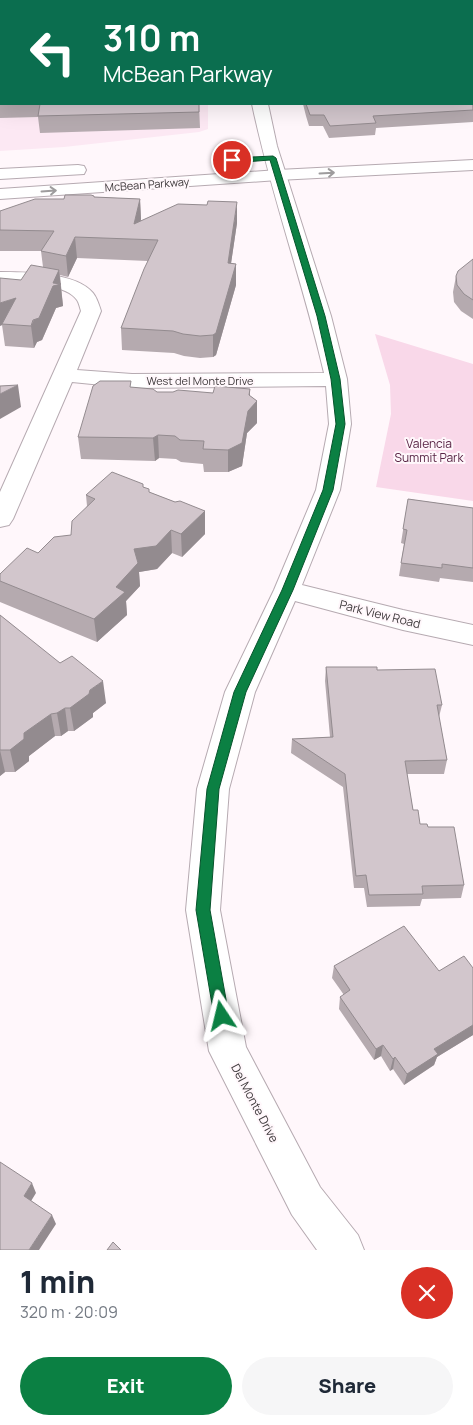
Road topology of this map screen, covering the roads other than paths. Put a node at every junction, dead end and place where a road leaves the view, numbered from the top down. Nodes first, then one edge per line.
1 (260, 105) edge
2 (293, 157) dead end
3 (269, 164) junction
4 (473, 165) edge
5 (96, 168) dead end
6 (0, 174) edge
7 (0, 194) edge
8 (0, 278) edge
9 (64, 375) junction
10 (336, 379) junction
11 (0, 519) edge
12 (288, 590) junction
13 (473, 635) edge
14 (343, 1250) edge

1 - 3 street, Del Monte Drive
2 - 3 street, McBean Parkway
3 -> 4 street, McBean Parkway
7 -> 3 street, McBean Parkway
3 - 10 street, Del Monte Drive
5 - 6 street, McBean Parkway
8 - 9 street
9 - 10 street, West del Monte Drive
9 - 11 street
10 - 12 street, Del Monte Drive
12 - 13 street, Park View Road
12 - 14 street, Del Monte Drive

